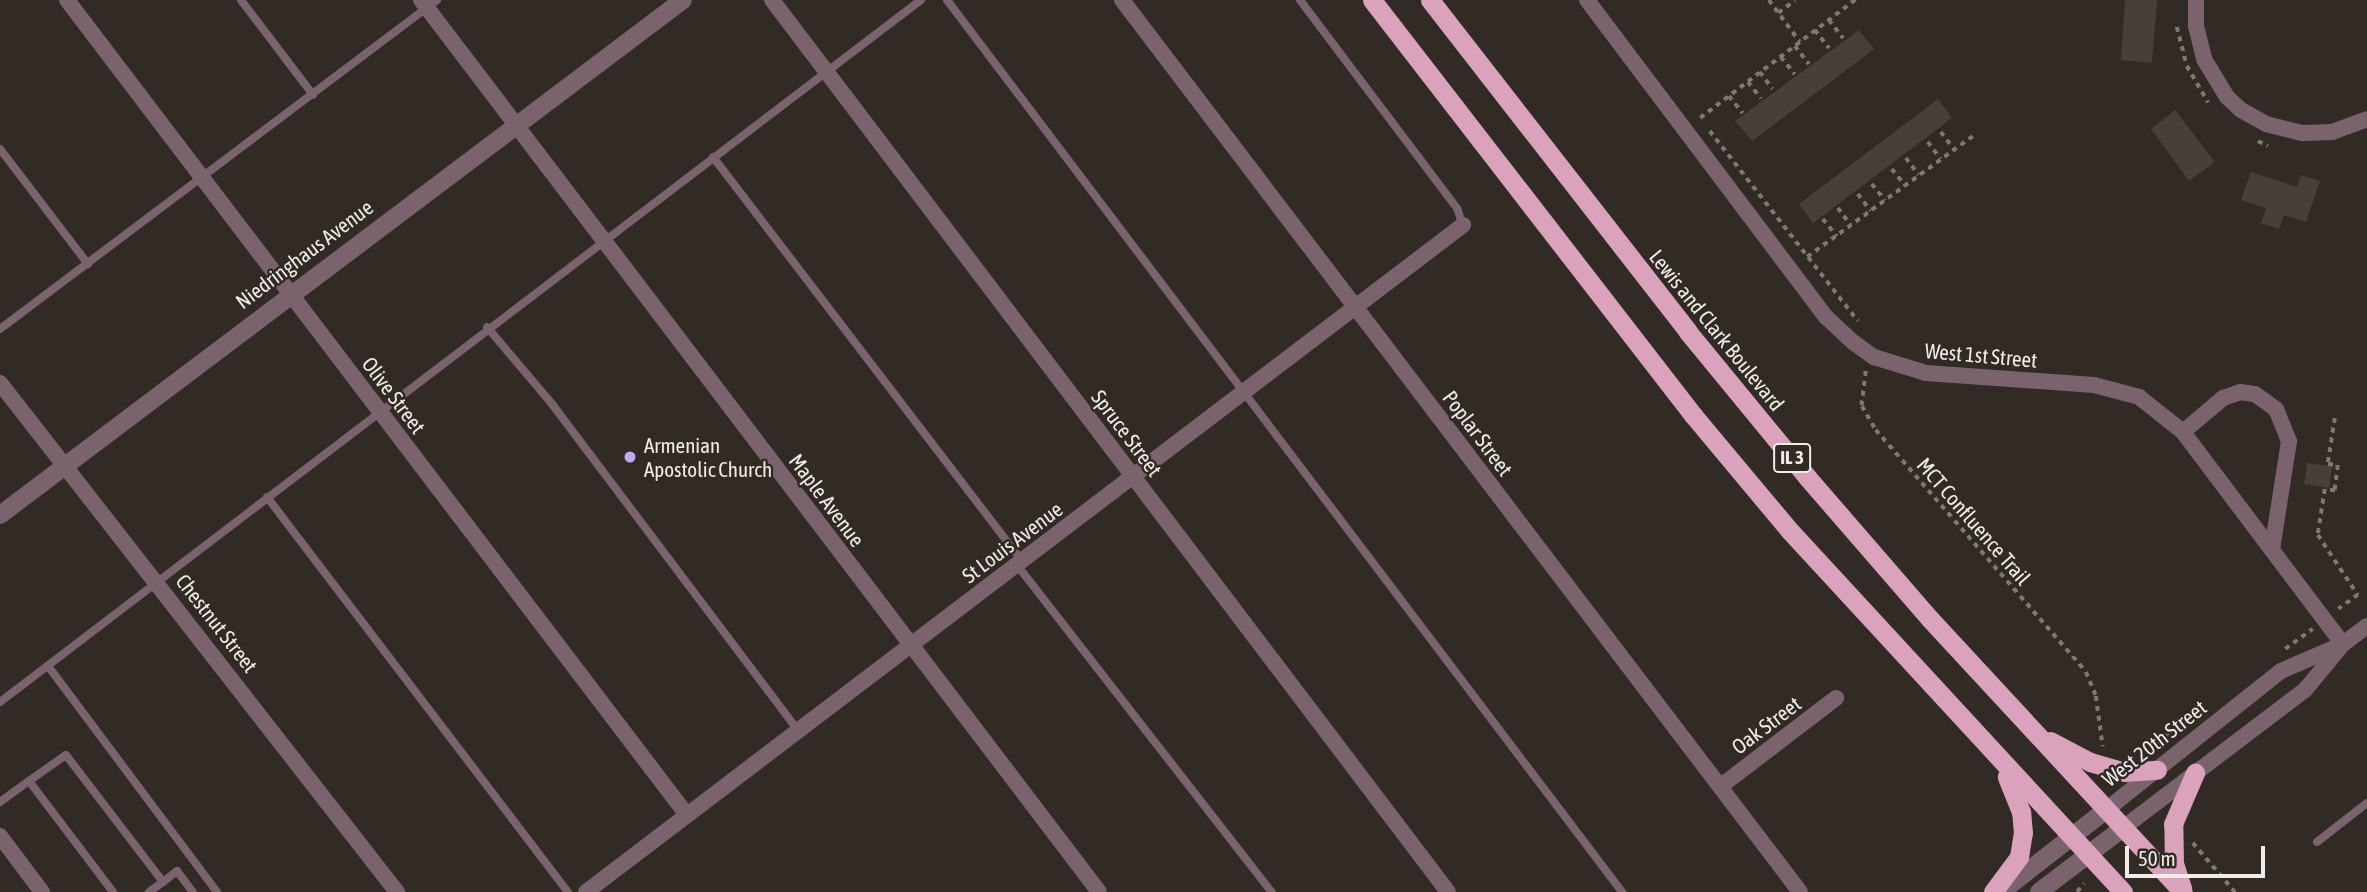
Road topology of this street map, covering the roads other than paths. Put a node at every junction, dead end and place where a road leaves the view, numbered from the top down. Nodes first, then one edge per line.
1 (68, 0) edge
2 (241, 0) edge
3 (673, 0) edge
4 (683, 0) edge
5 (772, 0) edge
6 (921, 0) edge
7 (947, 0) edge
8 (1122, 0) edge
9 (1300, 0) edge
10 (1372, 0) edge
11 (1430, 0) edge
12 (1587, 0) edge
13 (2196, 0) edge
14 (428, 3) edge
15 (637, 31) junction
16 (825, 70) junction
17 (313, 95) junction
18 (2367, 119) edge
19 (515, 123) junction
20 (0, 149) edge
21 (713, 157) junction
22 (203, 178) junction
23 (1463, 225) joint
24 (604, 240) junction
25 (88, 264) junction
26 (290, 294) junction
27 (1356, 307) junction
28 (487, 327) junction
29 (0, 330) edge
30 (0, 383) edge
31 (1245, 392) junction
32 (379, 410) junction
33 (2183, 432) junction
34 (66, 465) junction
35 (1133, 477) junction
36 (267, 497) junction
37 (0, 514) edge
38 (2272, 550) junction
39 (1019, 563) junction
40 (159, 581) junction
41 (2367, 626) edge
42 (2343, 644) junction
43 (911, 645) junction
44 (48, 666) junction
45 (1836, 698) dead end
46 (0, 702) edge
47 (2028, 727) junction
48 (798, 731) junction
49 (1996, 758) junction
50 (2157, 770) junction
51 (2195, 773) junction
52 (29, 781) junction
53 (1721, 786) junction
54 (0, 802) edge
55 (2367, 803) edge
56 (2106, 810) junction
57 (687, 815) junction
58 (2123, 828) junction
59 (0, 836) edge
60 (2071, 837) junction
61 (2317, 842) dead end
62 (2088, 855) junction
63 (163, 882) junction
64 (42, 892) edge
65 (113, 892) edge
66 (149, 892) edge
67 (193, 892) edge
68 (217, 892) edge
69 (397, 892) edge
70 (568, 892) edge
71 (586, 892) edge
72 (1099, 892) edge
73 (1272, 892) edge
74 (1448, 892) edge
75 (1622, 892) edge
76 (1800, 892) edge
77 (1993, 892) edge
78 (2001, 892) edge
79 (2039, 892) edge
80 (2123, 892) edge
81 (2183, 892) edge

1 - 22 street, Olive Street
2 - 17 lane
3 - 15 street, Niedringhaus Avenue
4 - 15 street, Niedringhaus Avenue
5 - 16 street, Spruce Street
6 - 16 lane
7 - 31 lane
8 - 27 street, Poplar Street
9 - 23 lane
10 - 49 highway, IL 3
11 - 47 highway, Lewis and Clark Boulevard / IL 3
12 - 33 street, West 1st Street
13 - 18 street
14 - 17 lane
14 - 19 street, Maple Avenue
15 - 19 street, Niedringhaus Avenue
16 - 21 lane
16 - 35 street, Spruce Street
17 - 22 lane
19 - 24 street, Maple Avenue
19 - 26 street, Niedringhaus Avenue
20 - 25 lane
21 - 24 lane
21 - 39 lane
22 - 25 lane
22 - 26 street, Olive Street
23 - 27 street, St Louis Avenue
24 - 28 lane
24 - 43 street, Maple Avenue
25 - 29 lane
26 - 32 street, Olive Street
26 - 34 street, Niedringhaus Avenue
27 - 31 street, St Louis Avenue
27 - 53 street, Poplar Street
28 - 32 lane
28 - 48 lane
30 - 34 street, Chestnut Street
31 - 35 street, St Louis Avenue
31 - 75 lane
32 - 36 lane
32 - 57 street, Olive Street
33 - 38 street, West 1st Street
33 - 38 street
34 - 37 street, Niedringhaus Avenue
34 - 40 street, Chestnut Street
35 - 39 street, St Louis Avenue
35 - 74 street, Spruce Street
36 - 40 lane
36 - 70 lane
38 - 42 street, West 1st Street
39 - 43 street, St Louis Avenue
39 - 73 lane
40 - 44 lane
40 - 69 street, Chestnut Street
41 - 42 street, West 20th Street
42 - 50 street, West 20th Street
42 - 51 street, West 20th Street
43 - 48 street, St Louis Avenue
43 - 72 street, Maple Avenue
44 - 46 lane
44 - 68 lane
45 - 53 street, Oak Street
47 - 50 highway
47 - 56 highway, Lewis and Clark Boulevard / IL 3
48 - 57 street, St Louis Avenue
49 - 60 highway, IL 3
49 - 77 highway
50 - 56 street, West 20th Street
51 - 58 street, West 20th Street
51 - 81 highway
52 - 54 lane
52 - 63 lane
52 - 65 lane
53 - 76 street, Poplar Street
55 - 61 lane
56 - 58 highway, Lewis and Clark Boulevard / IL 3
56 - 60 street, West 20th Street
57 - 71 street, St Louis Avenue
58 - 62 street, West 20th Street
58 - 81 highway, Lewis and Clark Boulevard / IL 3
59 - 64 street
60 - 62 highway, IL 3
60 - 78 street, West 20th Street
62 - 79 street, West 20th Street
62 - 80 highway, IL 3
63 - 66 lane
63 - 67 lane

